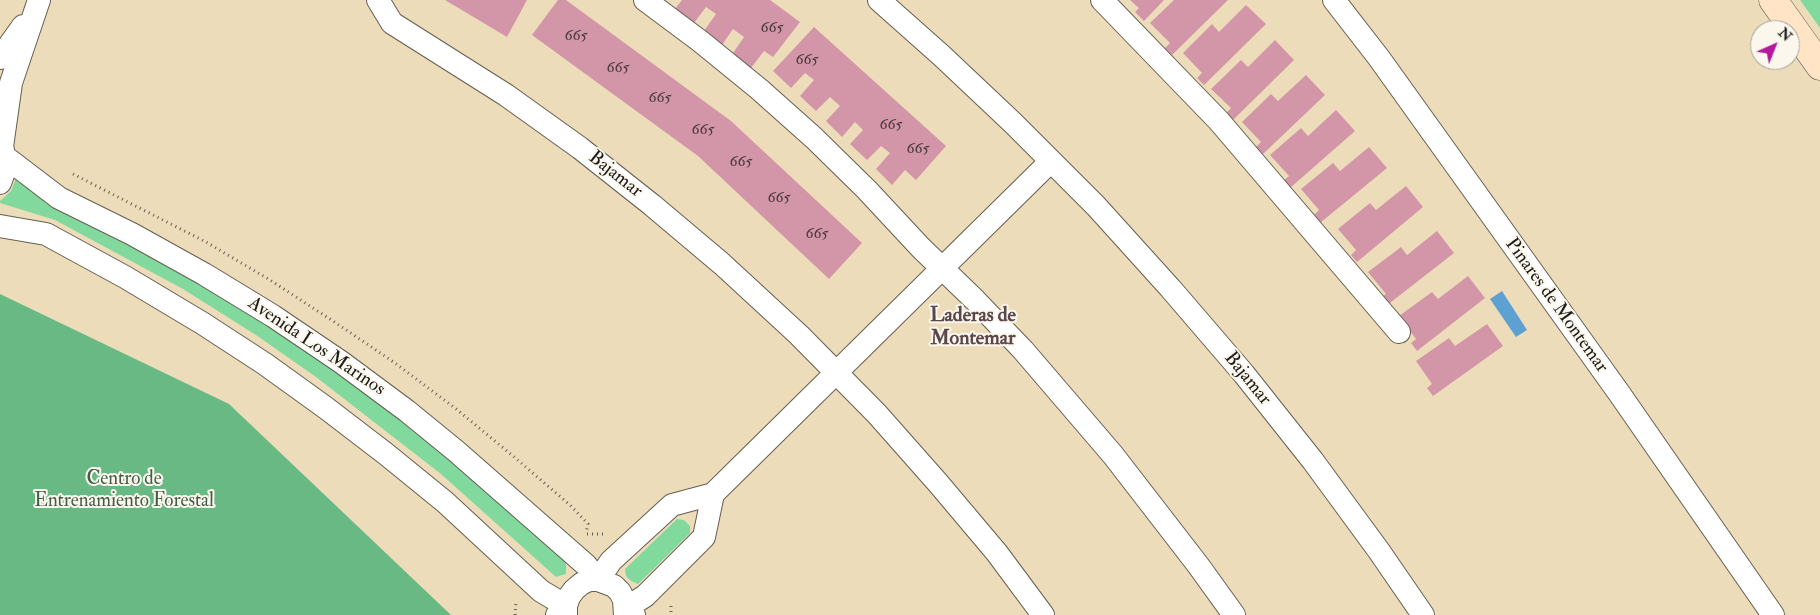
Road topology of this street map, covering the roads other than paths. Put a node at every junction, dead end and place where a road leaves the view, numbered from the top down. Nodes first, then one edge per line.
1 (378, 0) edge
2 (645, 0) edge
3 (879, 0) edge
4 (1102, 0) edge
5 (1334, 0) edge
6 (1773, 0) edge
7 (37, 5) edge
8 (0, 58) edge
9 (1820, 66) edge
10 (2, 149) edge
11 (1051, 160) junction
12 (0, 183) edge
13 (0, 226) edge
14 (941, 268) junction
15 (1399, 332) dead end
16 (836, 372) junction
17 (712, 494) junction
18 (598, 580) junction
19 (563, 612) edge
20 (628, 613) edge
21 (1043, 615) edge
22 (1234, 615) edge
23 (1423, 615) edge
24 (1773, 615) edge

1 - 16 street, Bajamar
2 - 14 street
3 - 11 street, Bajamar
4 - 15 street
5 - 24 street, Pinares de Montemar
6 - 9 main road
7 - 8 street
7 - 10 street
10 - 12 street
10 - 18 street, Avenida Los Marinos
11 - 14 street
11 - 23 street, Bajamar
13 - 19 street
14 - 16 street
14 - 22 street
16 - 17 street
16 - 21 street, Bajamar
17 - 18 street
17 - 20 street
18 - 19 street
18 - 20 street, Avenida Los Marinos

